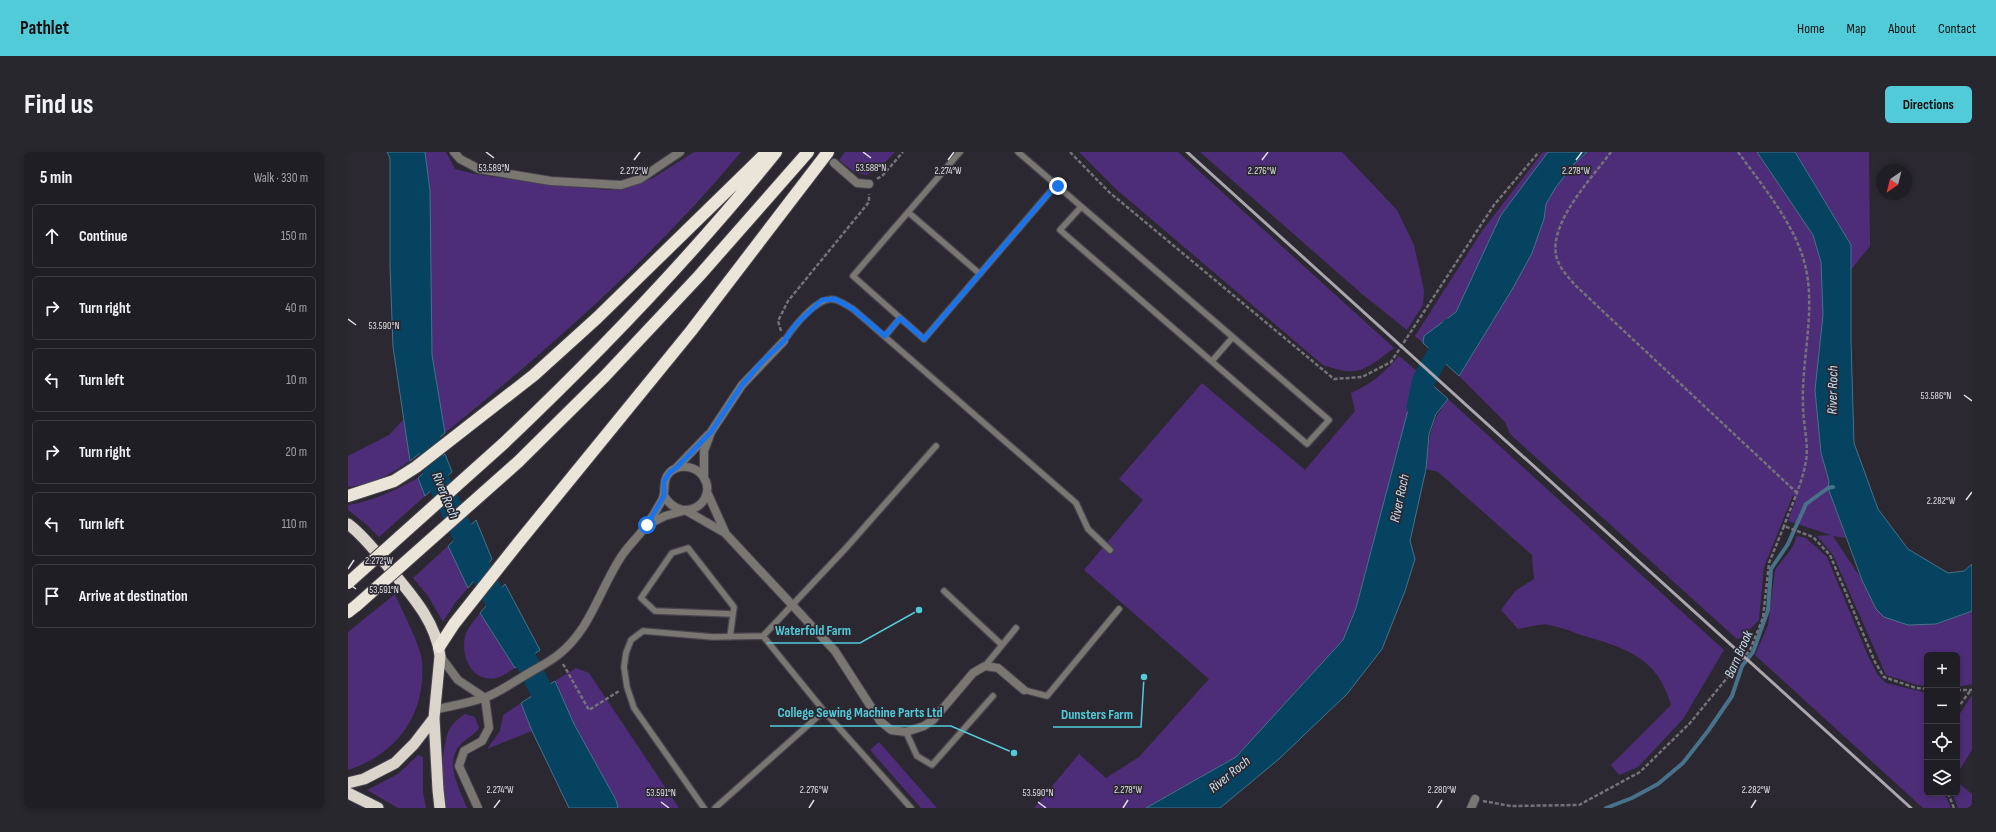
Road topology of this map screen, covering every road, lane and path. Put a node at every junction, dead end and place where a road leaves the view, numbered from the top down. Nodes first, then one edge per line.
1 (454, 152) edge
2 (680, 152) edge
3 (767, 152) edge
4 (776, 152) edge
5 (808, 152) edge
6 (828, 152) edge
7 (902, 152) edge
8 (960, 152) edge
9 (1018, 152) edge
10 (1070, 152) edge
11 (1539, 152) edge
12 (1611, 152) edge
13 (1738, 152) edge
14 (834, 163) dead end
15 (869, 184) junction
16 (1056, 185) junction
17 (1081, 207) junction
18 (908, 212) junction
19 (980, 274) junction
20 (900, 318) junction
21 (885, 336) junction
22 (1232, 338) junction
23 (784, 341) junction
24 (1212, 361) junction
25 (711, 432) junction
26 (936, 446) dead end
27 (676, 468) junction
28 (704, 478) junction
29 (707, 492) junction
30 (1796, 492) junction
31 (348, 496) edge
32 (664, 496) junction
33 (685, 510) junction
34 (348, 524) edge
35 (647, 525) junction
36 (1784, 526) junction
37 (725, 533) junction
38 (1110, 550) dead end
39 (348, 582) edge
40 (944, 592) dead end
41 (791, 604) junction
42 (352, 609) edge
43 (1120, 609) dead end
44 (733, 614) junction
45 (1016, 628) dead end
46 (763, 636) junction
47 (730, 637) junction
48 (1002, 645) junction
49 (440, 651) junction
50 (558, 655) junction
51 (985, 666) junction
52 (627, 687) junction
53 (1924, 689) edge
54 (1024, 690) joint
55 (1960, 690) edge
56 (1971, 690) edge
57 (993, 696) dead end
58 (485, 698) junction
59 (1960, 706) edge
60 (824, 711) junction
61 (434, 714) junction
62 (906, 732) junction
63 (348, 783) edge
64 (348, 793) edge
65 (1949, 796) edge
66 (1475, 799) joint
67 (378, 808) edge
68 (440, 808) edge
69 (478, 808) edge
70 (704, 808) edge
71 (716, 808) edge
72 (911, 808) edge
73 (1471, 808) edge
74 (1954, 808) edge

1 - 2 street
3 - 31 highway
4 - 39 highway, bridge
5 - 42 highway, bridge
6 - 49 highway
7 - 15 path
8 - 18 lane
9 - 16 lane
10 - 11 path
12 - 30 path
13 - 30 path
14 - 15 street
15 - 23 path
16 - 17 lane
16 - 19 lane
17 - 22 lane
17 - 24 lane
18 - 19 lane
18 - 20 lane
19 - 20 lane
20 - 21 lane
21 - 23 lane
21 - 38 lane
22 - 24 lane
22 - 24 lane
23 - 25 street
25 - 27 street
25 - 28 street
26 - 41 lane
27 - 28 street
27 - 32 street
28 - 29 street
29 - 33 street
29 - 37 street
30 - 36 path
32 - 33 street
32 - 35 street
33 - 35 street
33 - 37 street
34 - 49 highway
35 - 50 street
36 - 53 path
36 - 66 path
37 - 41 street
40 - 48 lane
41 - 46 lane
41 - 62 street
43 - 54 lane
44 - 44 lane
44 - 47 lane
45 - 48 lane
46 - 47 lane
46 - 60 lane
47 - 52 lane
48 - 51 lane
49 - 58 street
49 - 61 highway
50 - 52 path
50 - 58 street
51 - 54 street
51 - 62 street
52 - 70 lane
55 - 56 path
56 - 59 path
57 - 62 lane
58 - 61 street
58 - 69 street
60 - 71 lane
60 - 72 lane
61 - 63 highway
61 - 68 highway
64 - 67 highway
65 - 74 path
66 - 73 street

